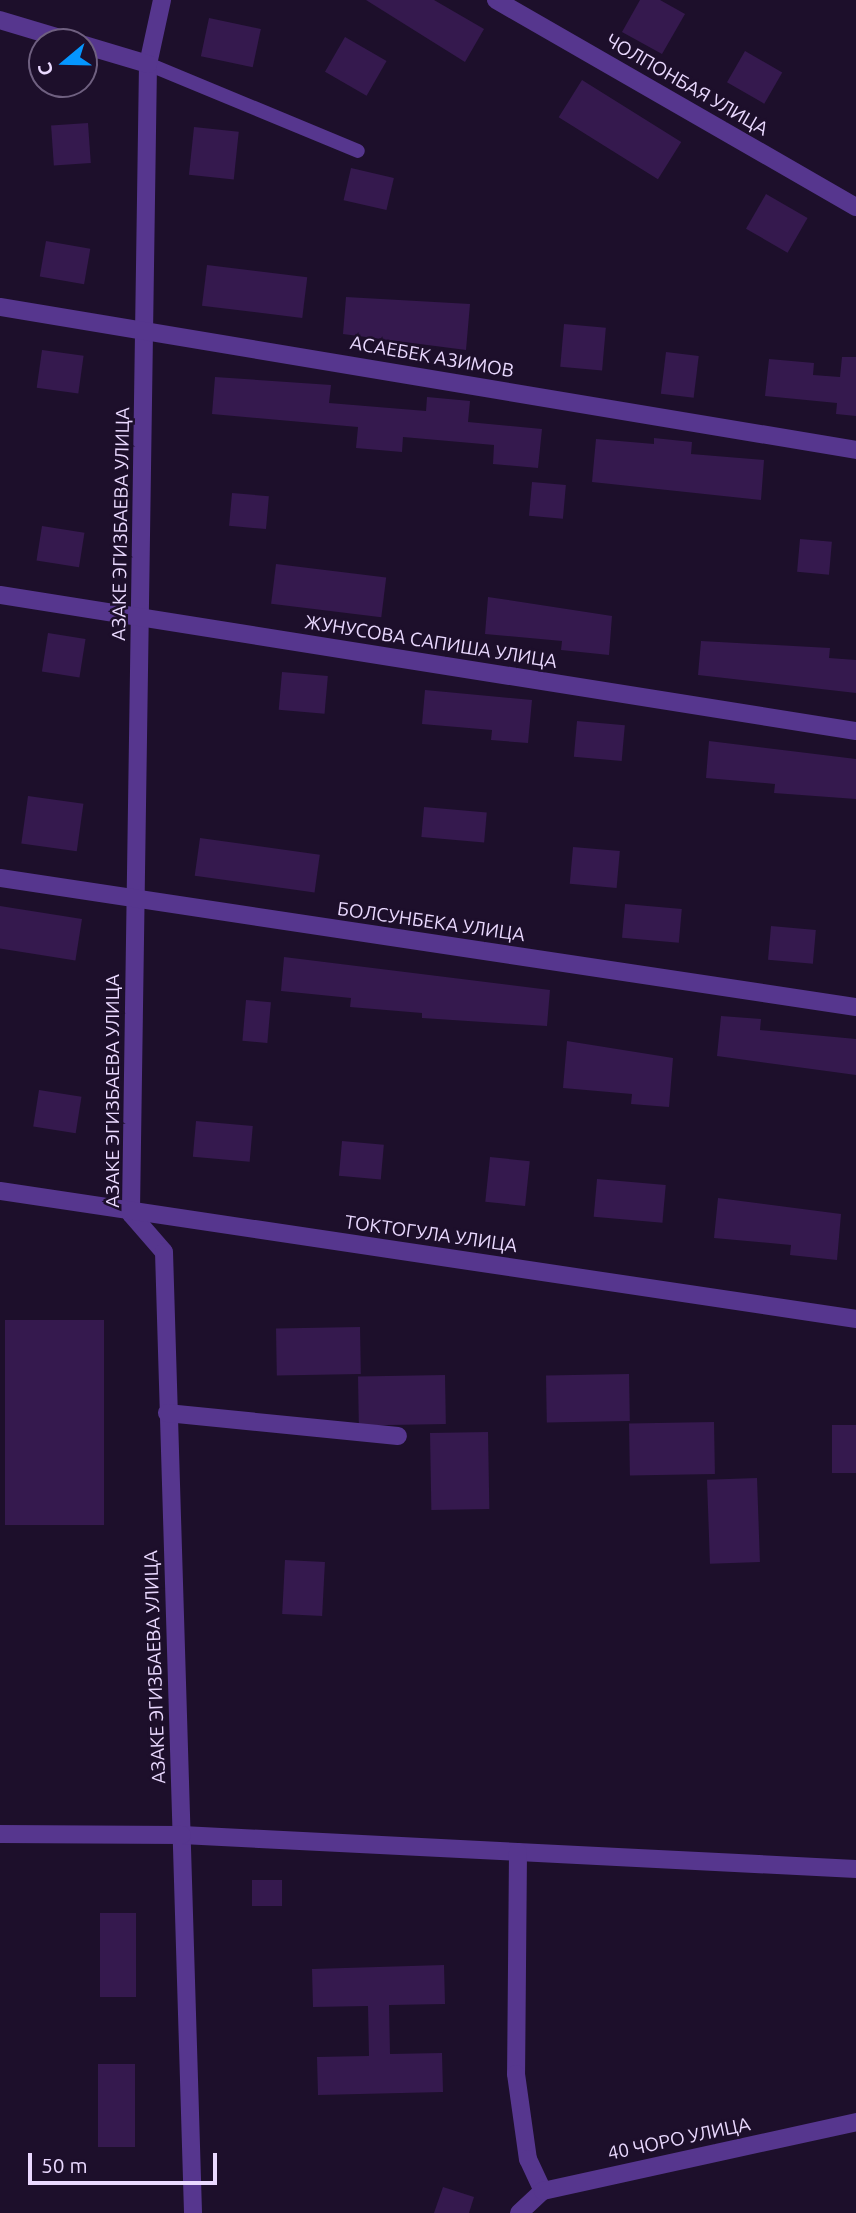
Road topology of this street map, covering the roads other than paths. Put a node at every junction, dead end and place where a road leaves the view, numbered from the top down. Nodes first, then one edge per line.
1 (162, 0) edge
2 (496, 0) edge
3 (0, 20) edge
4 (28, 28) edge
5 (98, 49) edge
6 (148, 64) junction
7 (358, 150) dead end
8 (856, 207) edge
9 (0, 307) edge
10 (146, 330) junction
11 (856, 450) edge
12 (0, 595) edge
13 (141, 617) junction
14 (856, 731) edge
15 (0, 878) edge
16 (136, 900) junction
17 (856, 1007) edge
18 (0, 1191) edge
19 (131, 1214) junction
20 (856, 1318) edge
21 (167, 1413) junction
22 (398, 1436) dead end
23 (0, 1834) edge
24 (182, 1835) junction
25 (518, 1852) junction
26 (856, 1868) edge
27 (856, 2122) edge
28 (543, 2191) junction
29 (193, 2213) edge
30 (519, 2213) edge

1 - 6 street, АЗАКЕ ЭГИЗБАЕВА УЛИЦА
2 - 8 street, ЧОЛПОНБАЯ УЛИЦА
3 - 4 street
5 - 6 street
6 - 7 lane
6 - 10 street, АЗАКЕ ЭГИЗБАЕВА УЛИЦА
9 - 10 street, АСАЕБЕК АЗИМОВ
10 - 11 street, АСАЕБЕК АЗИМОВ
10 - 13 street, АЗАКЕ ЭГИЗБАЕВА УЛИЦА
12 - 13 street, ЖУНУСОВА САПИША УЛИЦА
13 - 14 street, ЖУНУСОВА САПИША УЛИЦА
13 - 16 street, АЗАКЕ ЭГИЗБАЕВА УЛИЦА
15 - 16 street, БОЛСУНБЕКА УЛИЦА
16 - 17 street, БОЛСУНБЕКА УЛИЦА
16 - 19 street, АЗАКЕ ЭГИЗБАЕВА УЛИЦА
18 - 19 street, ТОКТОГУЛА УЛИЦА
19 - 20 street, ТОКТОГУЛА УЛИЦА
19 - 21 street, АЗАКЕ ЭГИЗБАЕВА УЛИЦА
21 - 22 street
21 - 24 street, АЗАКЕ ЭГИЗБАЕВА УЛИЦА
23 - 24 street
24 - 25 street
24 - 29 street, АЗАКЕ ЭГИЗБАЕВА УЛИЦА
25 - 26 street
25 - 28 street
27 - 28 street, 40 ЧОРО УЛИЦА
28 - 30 street

